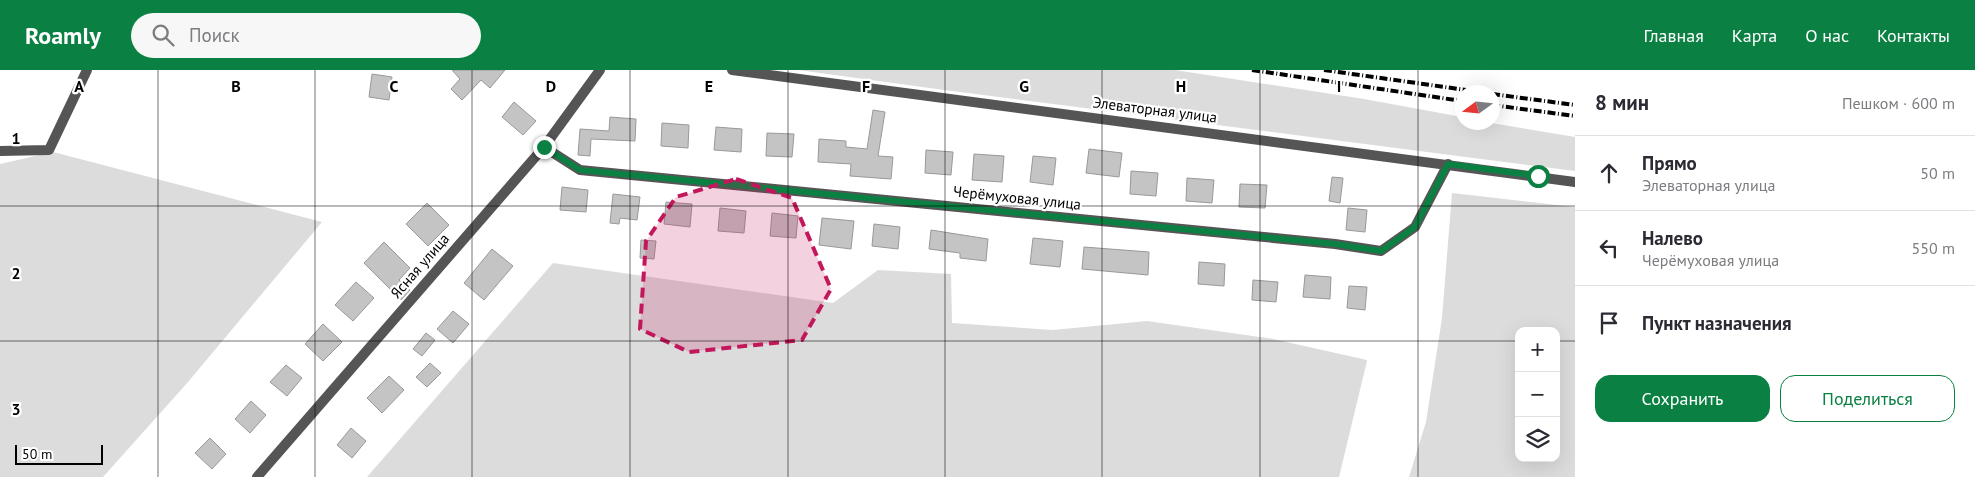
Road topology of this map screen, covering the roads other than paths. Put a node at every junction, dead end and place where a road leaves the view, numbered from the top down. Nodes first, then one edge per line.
1 (87, 70) edge
2 (600, 70) edge
3 (732, 70) edge
4 (544, 147) junction
5 (0, 151) edge
6 (1448, 164) junction
7 (1575, 182) edge
8 (257, 477) edge

1 - 5 street
2 - 4 street, Ясная улица
3 - 6 street, Элеваторная улица
4 - 6 street, Черёмуховая улица
4 - 8 street, Ясная улица
6 - 7 street, Элеваторная улица

